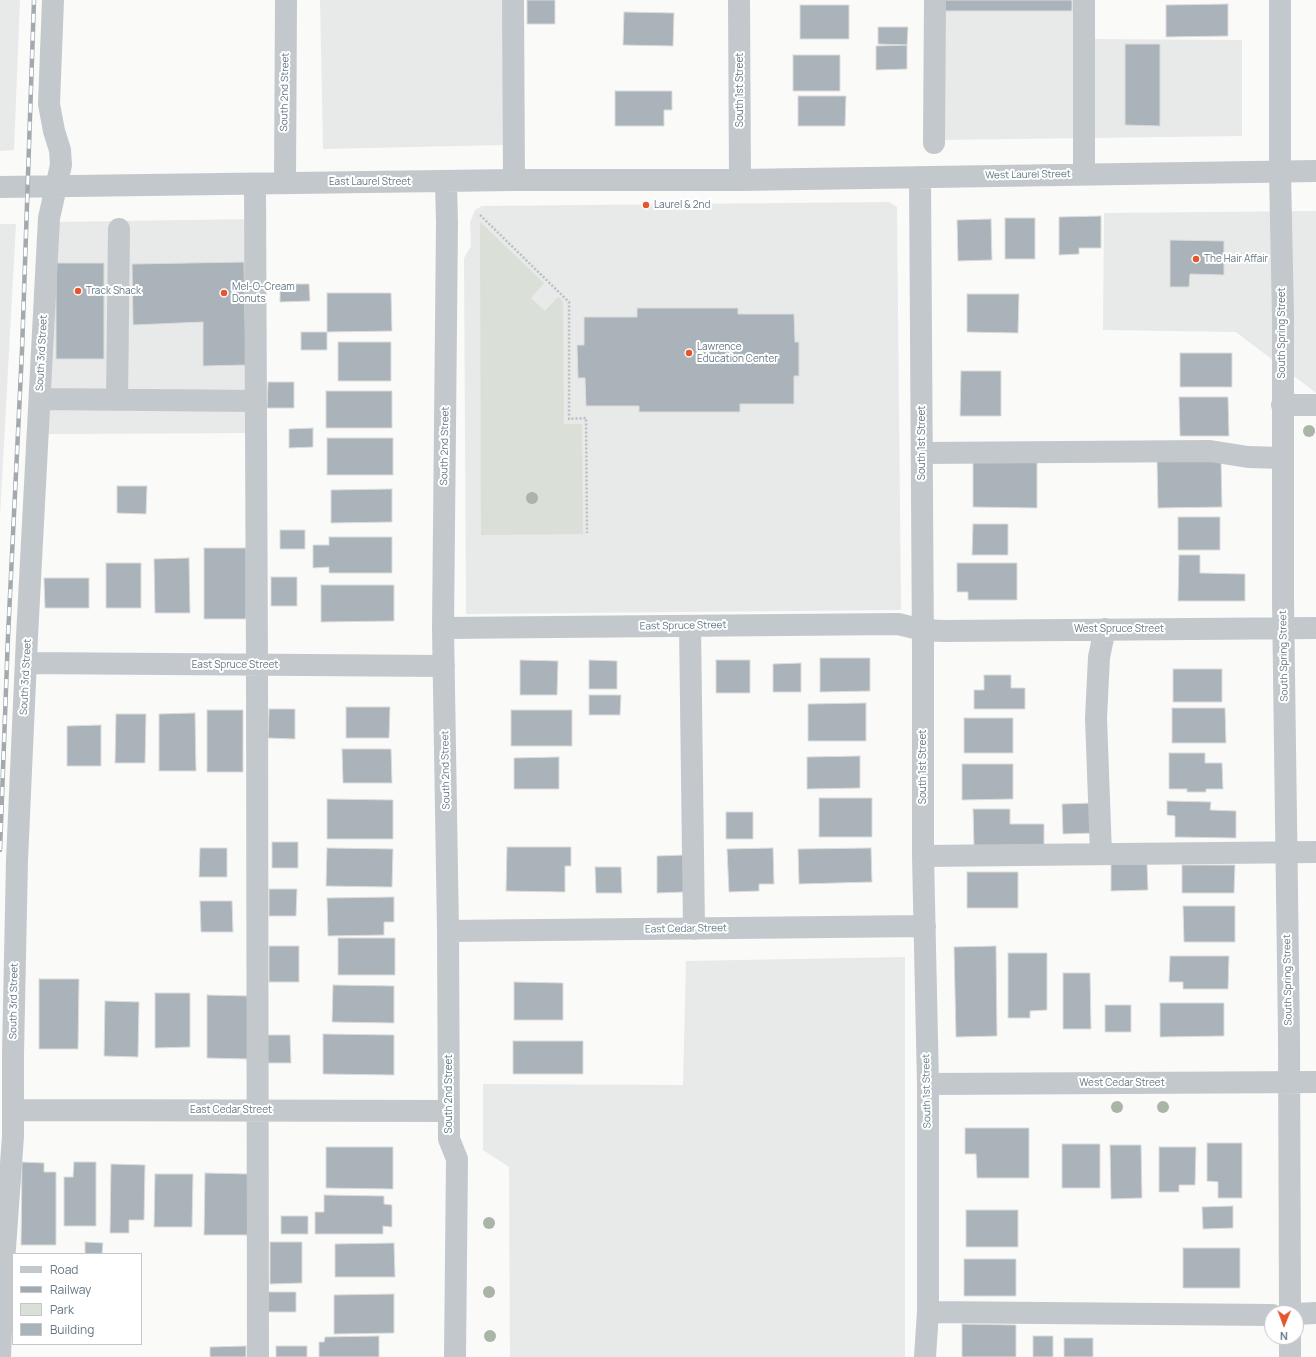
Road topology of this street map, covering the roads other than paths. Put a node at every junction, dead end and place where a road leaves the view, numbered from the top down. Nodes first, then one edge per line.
1 (53, 0) edge
2 (286, 0) edge
3 (513, 0) edge
4 (739, 0) edge
5 (935, 0) edge
6 (1084, 0) edge
7 (1280, 0) edge
8 (934, 143) dead end
9 (1316, 171) edge
10 (1280, 172) junction
11 (1084, 174) junction
12 (920, 177) junction
13 (514, 180) junction
14 (740, 180) junction
15 (446, 182) junction
16 (285, 183) junction
17 (255, 184) junction
18 (55, 186) junction
19 (0, 187) edge
20 (119, 229) dead end
21 (40, 399) junction
22 (117, 400) junction
23 (256, 401) junction
24 (1282, 405) junction
25 (1316, 405) edge
26 (922, 453) junction
27 (1282, 458) junction
28 (690, 626) junction
29 (443, 628) junction
30 (1283, 628) junction
31 (1316, 628) edge
32 (1105, 629) junction
33 (923, 630) junction
34 (26, 663) junction
35 (258, 665) junction
36 (444, 666) junction
37 (1316, 852) edge
38 (1287, 853) junction
39 (1101, 854) junction
40 (923, 856) junction
41 (925, 926) junction
42 (694, 929) junction
43 (448, 931) junction
44 (1316, 1082) edge
45 (1289, 1083) junction
46 (928, 1084) junction
47 (13, 1110) junction
48 (257, 1110) junction
49 (449, 1111) junction
50 (1290, 1305) edge
51 (928, 1312) junction
52 (1316, 1313) edge
53 (1304, 1314) edge
54 (1264, 1315) edge
55 (1290, 1345) edge
56 (0, 1357) edge
57 (258, 1357) edge
58 (455, 1357) edge
59 (925, 1357) edge
60 (1290, 1357) edge

1 - 18 street, South 3rd Street
2 - 16 street, South 2nd Street
3 - 13 street
4 - 14 street, South 1st Street
5 - 8 street
6 - 11 street
7 - 10 street, South Spring Street
9 - 10 street, West Laurel Street
10 - 11 street, West Laurel Street
10 - 24 street, South Spring Street
11 - 12 street, West Laurel Street
12 - 14 street, West Laurel Street
12 - 26 street, South 1st Street
13 - 14 street, East Laurel Street
13 - 15 street, East Laurel Street
15 - 16 street, East Laurel Street
15 - 29 street, South 2nd Street
16 - 17 street, East Laurel Street
17 - 18 street, East Laurel Street
17 - 23 street
18 - 19 street, East Laurel Street
18 - 21 street, South 3rd Street
20 - 22 street
21 - 22 street
21 - 34 street, South 3rd Street
22 - 23 street
23 - 35 street
24 - 25 street
24 - 27 street, South Spring Street
26 - 27 street
26 - 33 street, South 1st Street
27 - 30 street, South Spring Street
28 - 29 street, East Spruce Street
28 - 33 street, East Spruce Street
28 - 42 street
29 - 36 street, South 2nd Street
30 - 31 street, West Spruce Street
30 - 32 street, West Spruce Street
30 - 38 street, South Spring Street
32 - 33 street, West Spruce Street
32 - 39 street
33 - 40 street, South 1st Street
34 - 35 street, East Spruce Street
34 - 47 street, South 3rd Street
35 - 36 street, East Spruce Street
35 - 48 street
36 - 43 street, South 2nd Street
37 - 38 street
38 - 39 street
38 - 45 street, South Spring Street
39 - 40 street
40 - 41 street, South 1st Street
41 - 42 street, East Cedar Street
41 - 46 street, South 1st Street
42 - 43 street, East Cedar Street
43 - 49 street, South 2nd Street
44 - 45 street, West Cedar Street
45 - 46 street, West Cedar Street
45 - 50 street, South Spring Street
46 - 51 street, South 1st Street
47 - 48 street, East Cedar Street
47 - 56 street, South 3rd Street
48 - 49 street, East Cedar Street
48 - 57 street
49 - 58 street, South 2nd Street
51 - 54 street
51 - 59 street, South 1st Street
52 - 53 street
55 - 60 street

